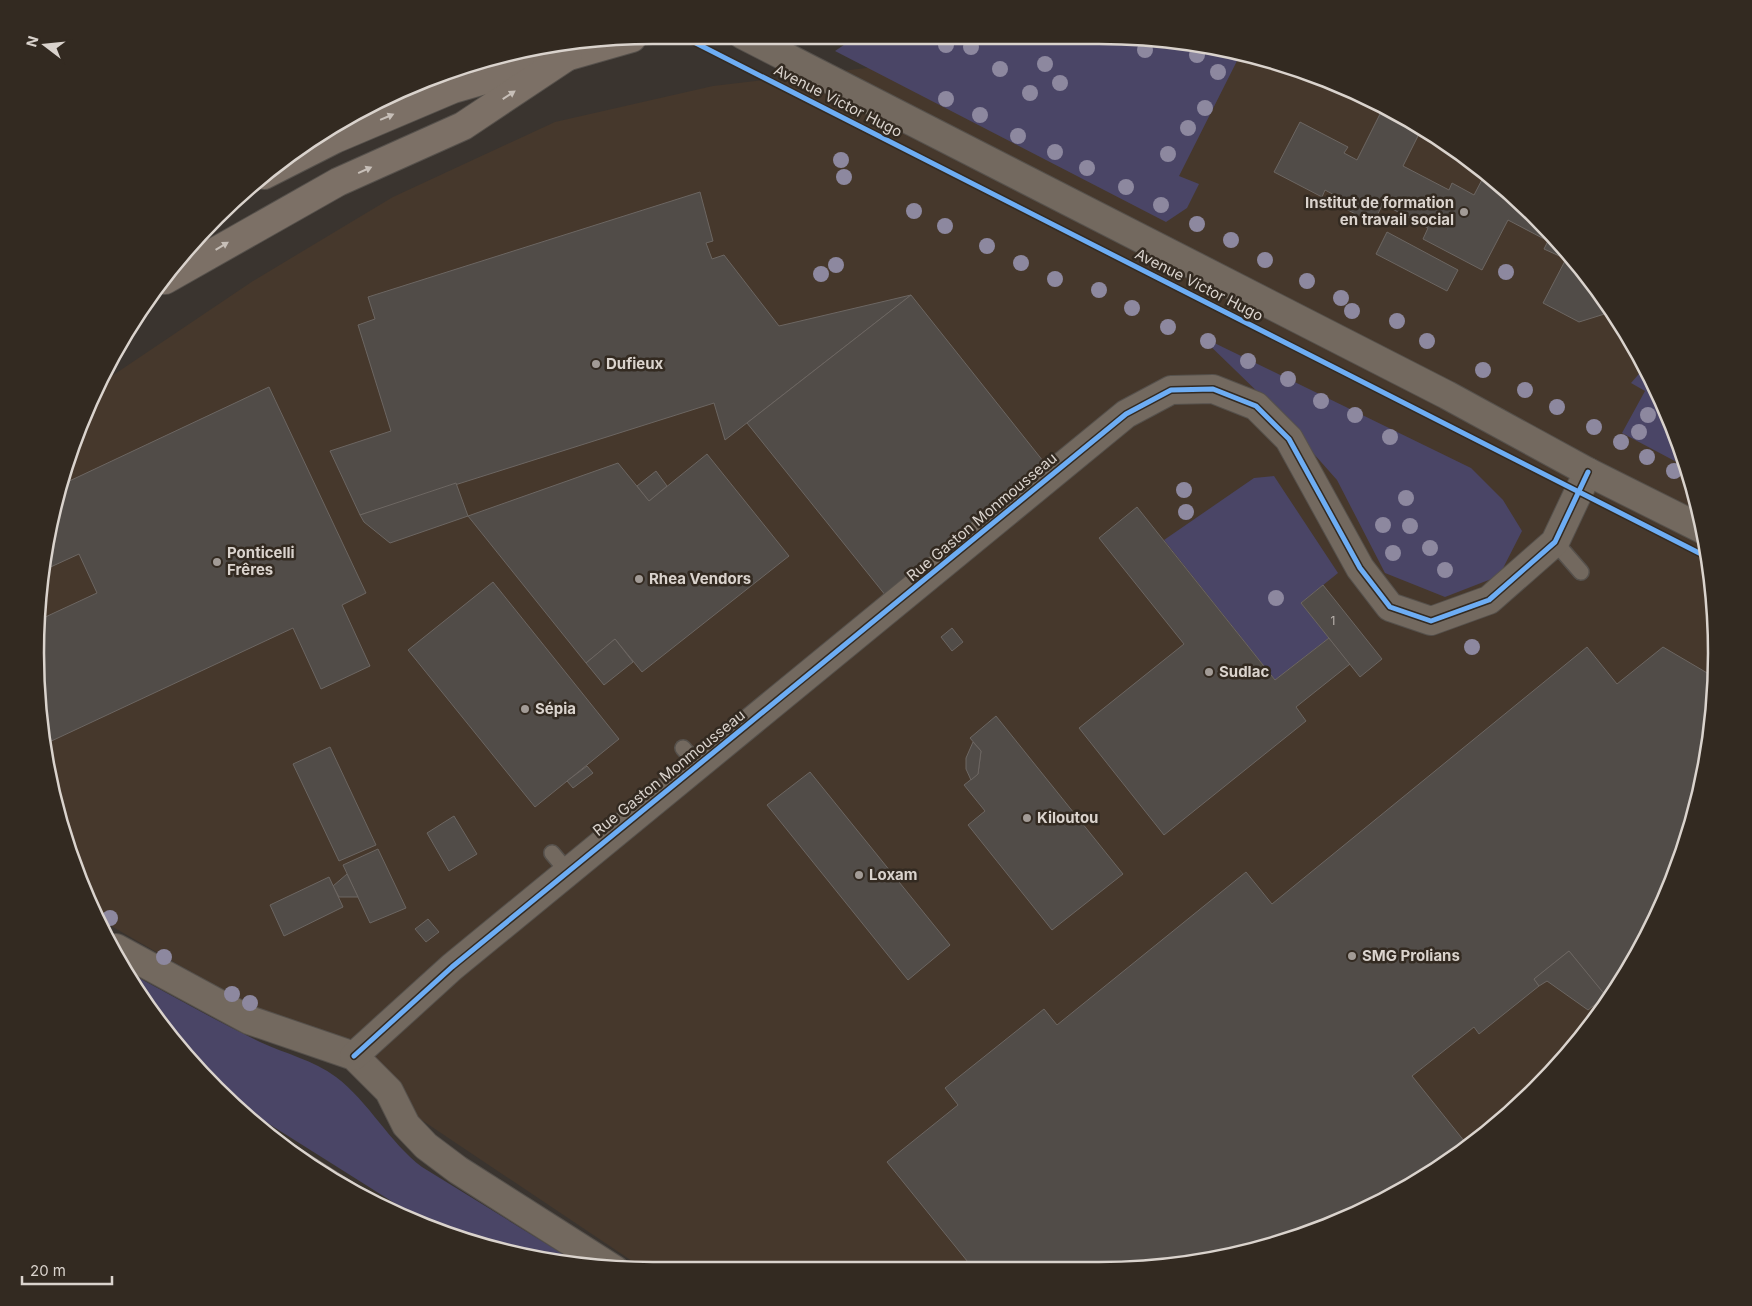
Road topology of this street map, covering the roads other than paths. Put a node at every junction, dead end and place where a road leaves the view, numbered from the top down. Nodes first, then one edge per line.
1 (760, 44) edge
2 (604, 46) edge
3 (568, 56) junction
4 (299, 158) edge
5 (177, 273) edge
6 (1588, 472) junction
7 (1695, 524) edge
8 (1555, 542) junction
9 (1581, 572) dead end
10 (121, 951) edge
11 (354, 1056) junction
12 (600, 1260) edge

1 - 6 street, Avenue Victor Hugo
2 - 3 highway
4 -> 3 highway
5 -> 3 highway
6 - 7 street, Avenue Victor Hugo
6 - 8 street, Rue Gaston Monmousseau
8 - 9 lane
8 - 11 street, Rue Gaston Monmousseau
10 - 11 street
11 - 12 street

